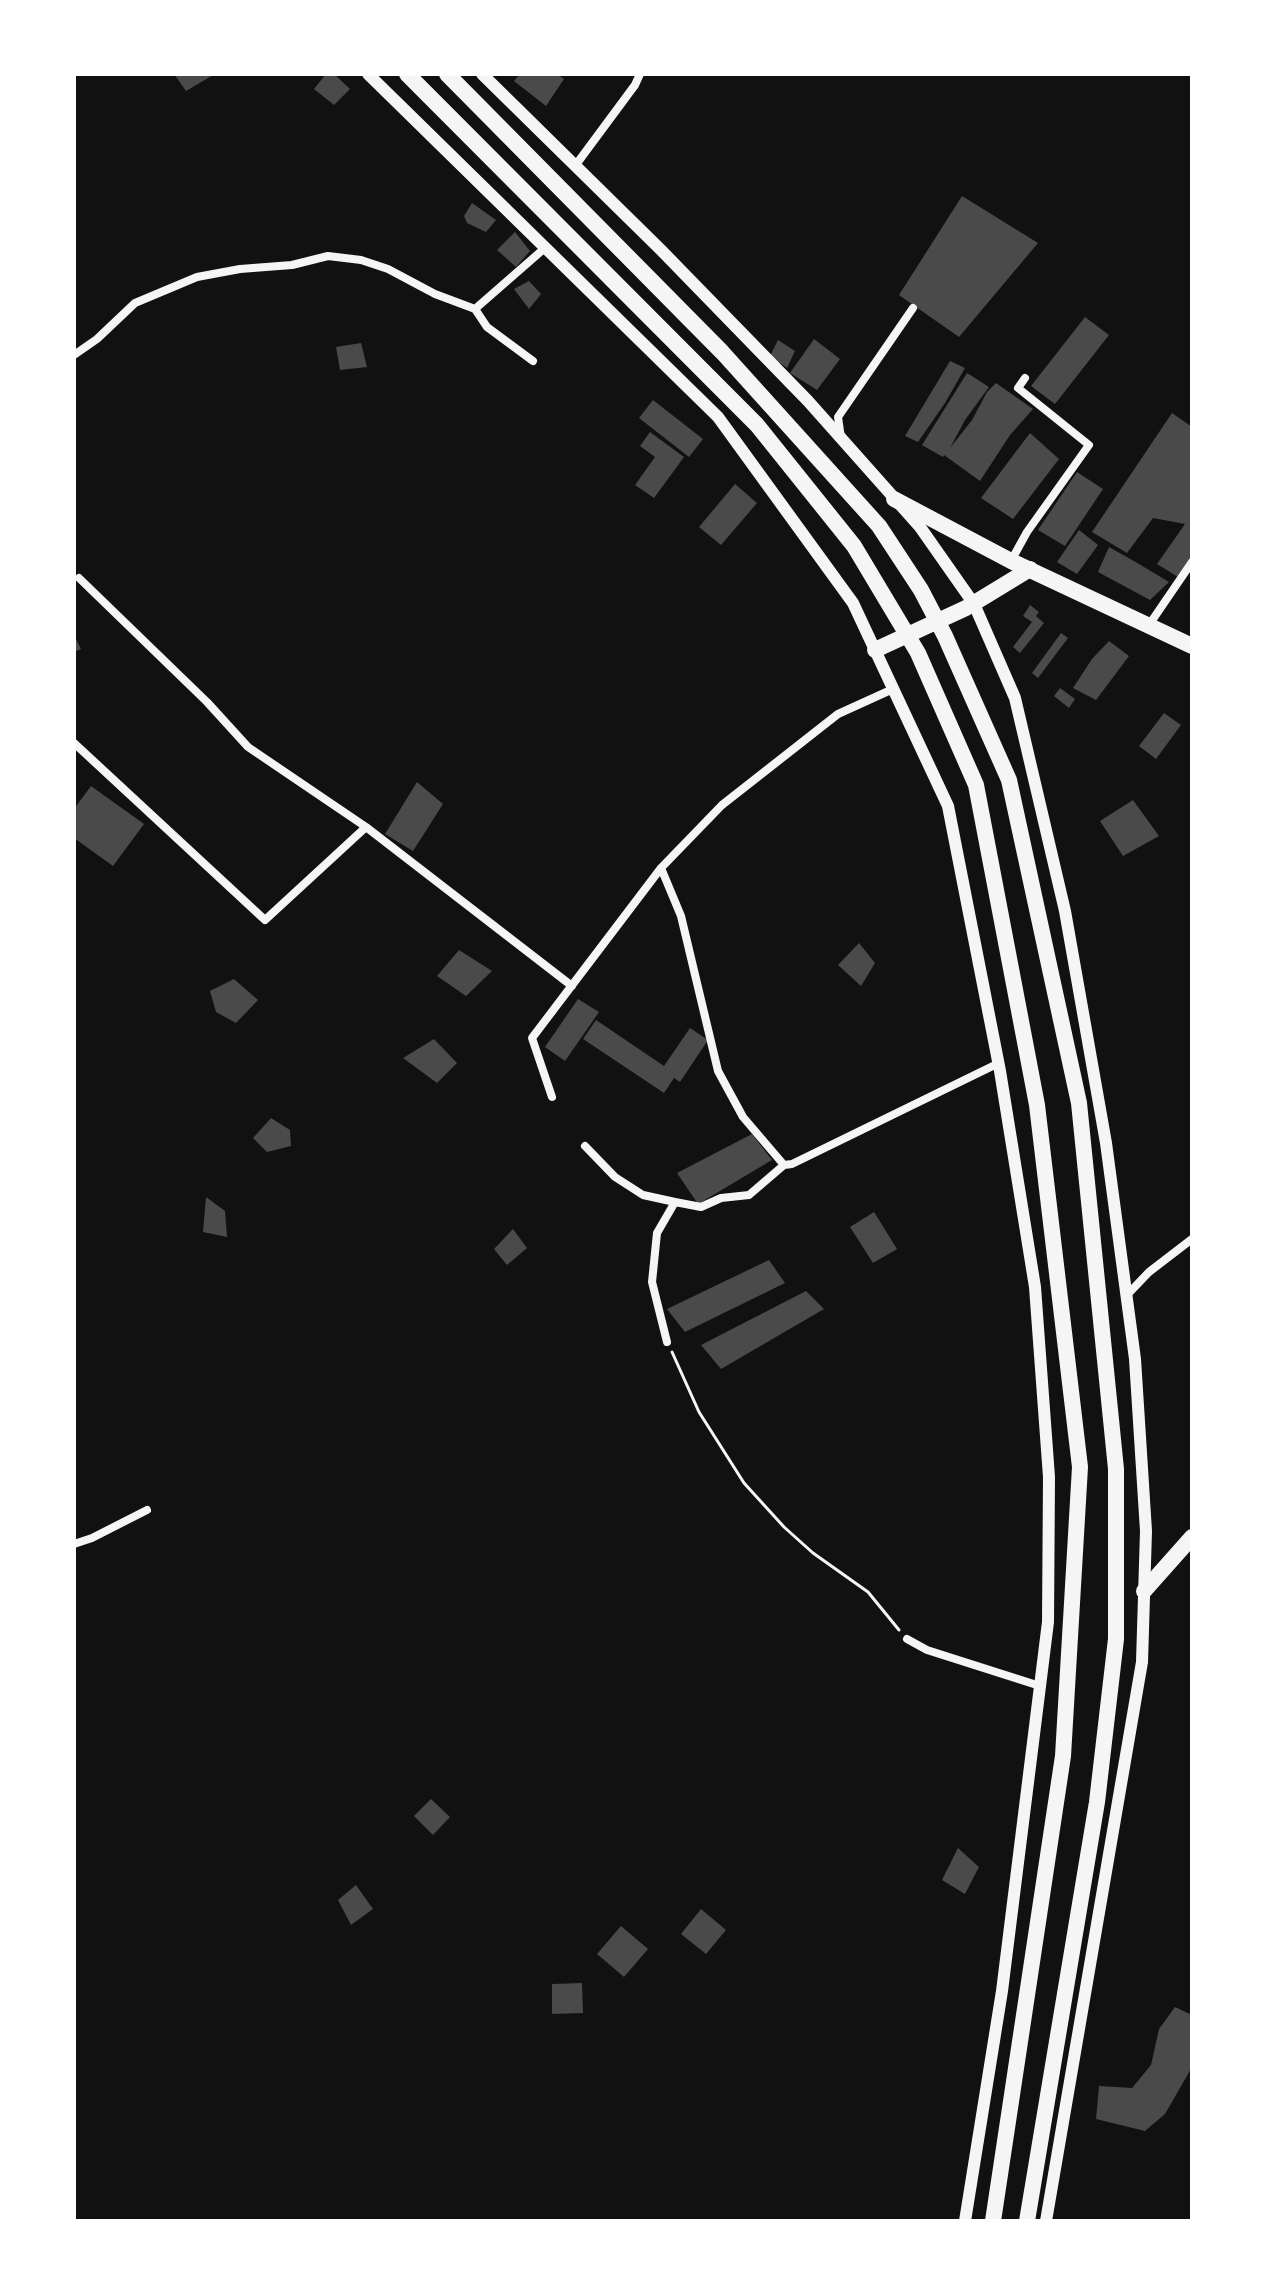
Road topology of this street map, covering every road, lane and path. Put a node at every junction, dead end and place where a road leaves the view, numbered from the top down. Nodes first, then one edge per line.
1 (368, 74) edge
2 (407, 74) edge
3 (447, 74) edge
4 (482, 74) edge
5 (640, 74) edge
6 (575, 166) junction
7 (546, 247) junction
8 (913, 308) dead end
9 (475, 309) junction
10 (74, 355) edge
11 (533, 361) dead end
12 (1025, 378) dead end
13 (841, 439) junction
14 (894, 499) junction
15 (1011, 561) junction
16 (1192, 562) edge
17 (1030, 569) junction
18 (79, 578) dead end
19 (970, 606) junction
20 (1149, 626) junction
21 (1192, 646) edge
22 (882, 647) junction
23 (893, 689) junction
24 (74, 743) edge
25 (366, 827) junction
26 (661, 868) junction
27 (572, 986) junction
28 (999, 1063) junction
29 (552, 1097) dead end
30 (585, 1146) dead end
31 (784, 1165) junction
32 (675, 1202) junction
33 (1192, 1239) edge
34 (1126, 1295) junction
35 (667, 1342) joint
36 (147, 1510) dead end
37 (1192, 1537) edge
38 (74, 1544) edge
39 (1144, 1591) junction
40 (907, 1639) joint
41 (1040, 1686) junction
42 (965, 2221) edge
43 (993, 2221) edge
44 (1027, 2221) edge
45 (1046, 2221) edge

1 - 7 street
2 - 43 main road
3 - 44 main road
4 - 6 street
5 - 6 street
6 - 13 street
7 - 9 street
7 - 22 street
8 - 13 street
9 - 10 street
9 - 11 street
12 - 15 street
13 - 14 street
14 - 15 main road
14 - 19 street
15 - 17 main road
16 - 20 street
17 - 19 main road
17 - 20 main road
18 - 25 street
19 - 22 main road
19 - 34 street
20 - 21 main road
22 - 23 street
23 - 26 street
23 - 28 street
24 - 25 street
25 - 27 street
26 - 27 street
26 - 31 street
27 - 29 street
28 - 31 street
28 - 41 street
30 - 32 street
31 - 32 street
32 - 35 street
33 - 34 street
34 - 39 street
35 - 40 path
36 - 38 street
37 - 39 main road
39 - 45 street
40 - 41 street
41 - 42 street

